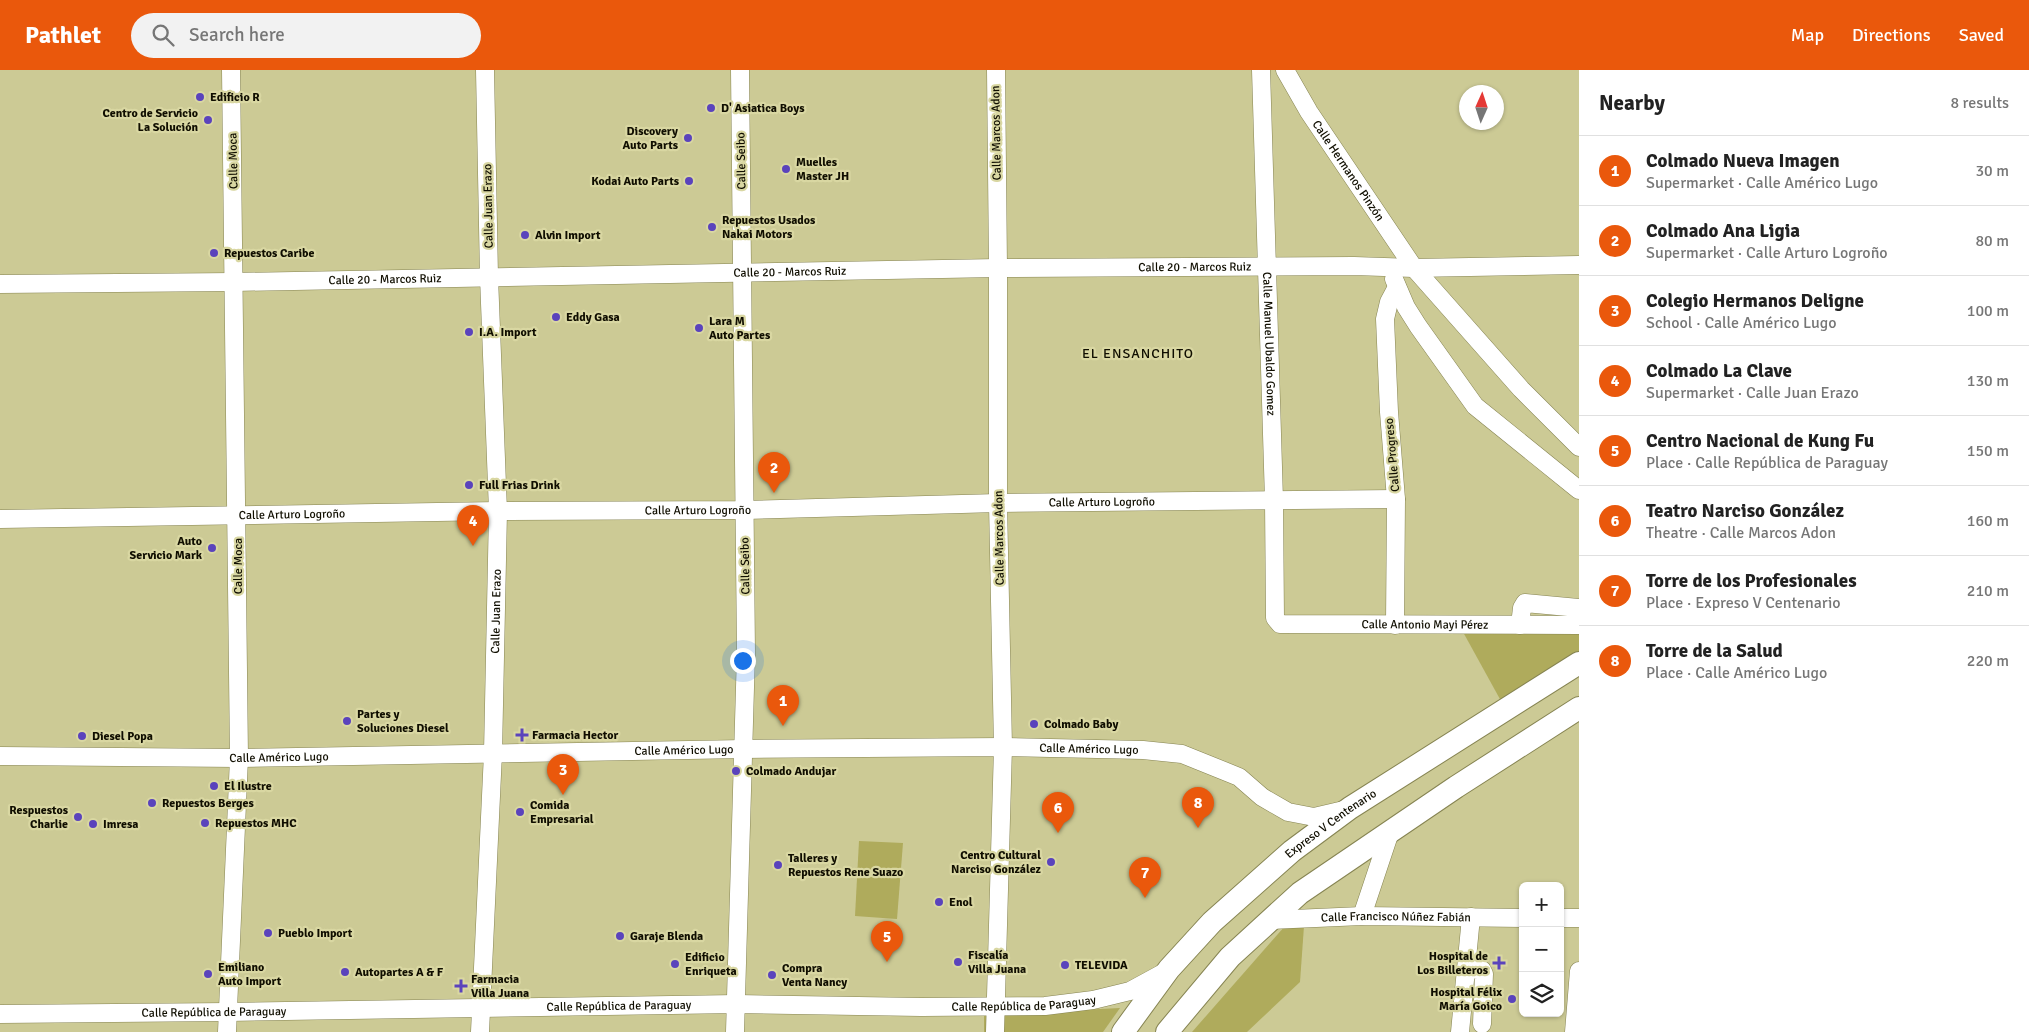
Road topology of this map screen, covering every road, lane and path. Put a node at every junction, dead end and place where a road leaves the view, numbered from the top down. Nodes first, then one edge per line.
1 (232, 70) edge
2 (486, 70) edge
3 (740, 70) edge
4 (996, 70) edge
5 (1261, 70) edge
6 (1285, 70) edge
7 (1390, 266) junction
8 (1579, 266) edge
9 (1268, 267) junction
10 (998, 268) junction
11 (1414, 268) junction
12 (742, 273) junction
13 (489, 277) junction
14 (234, 282) junction
15 (0, 284) edge
16 (1397, 287) junction
17 (1579, 447) edge
18 (1579, 490) edge
19 (1396, 499) junction
20 (1274, 500) junction
21 (998, 503) junction
22 (745, 510) junction
23 (498, 511) junction
24 (238, 515) junction
25 (0, 519) edge
26 (1579, 608) edge
27 (1275, 618) joint
28 (1395, 625) junction
29 (1520, 625) junction
30 (1579, 625) edge
31 (1579, 663) edge
32 (1579, 708) edge
33 (1003, 747) junction
34 (744, 748) junction
35 (493, 753) junction
36 (0, 756) edge
37 (239, 758) junction
38 (1350, 808) junction
39 (1390, 832) junction
40 (1362, 916) junction
41 (1472, 917) junction
42 (1519, 918) edge
43 (1564, 918) edge
44 (1579, 918) edge
45 (1270, 920) junction
46 (1170, 969) junction
47 (1466, 969) junction
48 (1579, 971) edge
49 (736, 1004) junction
50 (996, 1006) junction
51 (481, 1008) junction
52 (228, 1012) junction
53 (0, 1014) edge
54 (1461, 1027) edge
55 (1481, 1028) edge
56 (227, 1032) edge
57 (480, 1032) edge
58 (735, 1032) edge
59 (995, 1032) edge
60 (1123, 1032) edge
61 (1168, 1032) edge
62 (1574, 1032) edge

1 - 14 street, Calle Moca
2 - 13 street, Calle Juan Erazo
3 - 12 street, Calle Seibo
4 - 10 street, Calle Marcos Adon
5 - 9 street, Calle Manuel Ubaldo Gomez
6 - 11 street, Calle Hermanos Pinzón
7 - 9 street, Calle 20 - Marcos Ruiz
7 - 11 street, Calle 20 - Marcos Ruiz
7 - 16 street
8 - 11 street, Calle 20 - Marcos Ruiz
9 - 10 street, Calle 20 - Marcos Ruiz
9 - 20 street, Calle Manuel Ubaldo Gomez
10 - 12 street, Calle 20 - Marcos Ruiz
10 - 21 street, Calle Marcos Adon
11 - 17 street, Calle Hermanos Pinzón
12 - 13 street, Calle 20 - Marcos Ruiz
12 - 22 street, Calle Seibo
13 - 14 street, Calle 20 - Marcos Ruiz
13 - 23 street, Calle Juan Erazo
14 - 15 street, Calle 20 - Marcos Ruiz
14 - 24 street, Calle Moca
16 - 18 street
16 - 19 street, Calle Progreso
19 - 20 street, Calle Arturo Logroño
19 - 28 street, Calle Progreso
20 - 21 street, Calle Arturo Logroño
20 - 27 street, Calle Manuel Ubaldo Gomez
21 - 22 street, Calle Arturo Logroño
21 - 33 street, Calle Marcos Adon
22 - 23 street, Calle Arturo Logroño
22 - 34 street, Calle Seibo
23 - 24 street, Calle Arturo Logroño
23 - 35 street, Calle Juan Erazo
24 - 25 street, Calle Arturo Logroño
24 - 37 street, Calle Moca
26 - 29 street
27 - 28 street, Calle Antonio Mayi Pérez
28 - 29 street, Calle Antonio Mayi Pérez
29 - 30 street, Calle Antonio Mayi Pérez
31 - 38 main road, Expreso V Centenario
32 - 39 main road
33 - 34 street, Calle Américo Lugo
33 - 38 street, Calle Américo Lugo
33 - 50 street, Calle Marcos Adon
34 - 35 street, Calle Américo Lugo
34 - 49 street, Calle Seibo
35 - 37 street, Calle Américo Lugo
35 - 51 street, Calle Juan Erazo
36 - 37 street, Calle Américo Lugo
37 - 52 street, Calle Moca
38 - 46 main road, Expreso V Centenario
39 - 40 street
39 - 45 main road
40 - 41 street, Calle Francisco Núñez Fabián
40 - 45 street, Calle Francisco Núñez Fabián
41 - 42 street, Calle Francisco Núñez Fabián
41 - 47 street
43 - 44 street
45 - 61 main road
46 - 50 street, Calle República de Paraguay
46 - 60 main road, Expreso V Centenario
47 - 54 street
47 - 55 street
48 - 62 street
49 - 50 street, Calle República de Paraguay
49 - 51 street, Calle República de Paraguay
49 - 58 street, Calle Seibo
50 - 59 street
51 - 52 street, Calle República de Paraguay
51 - 57 street, Calle Juan Erazo
52 - 53 street, Calle República de Paraguay
52 - 56 street, Calle Moca
54 - 55 street

